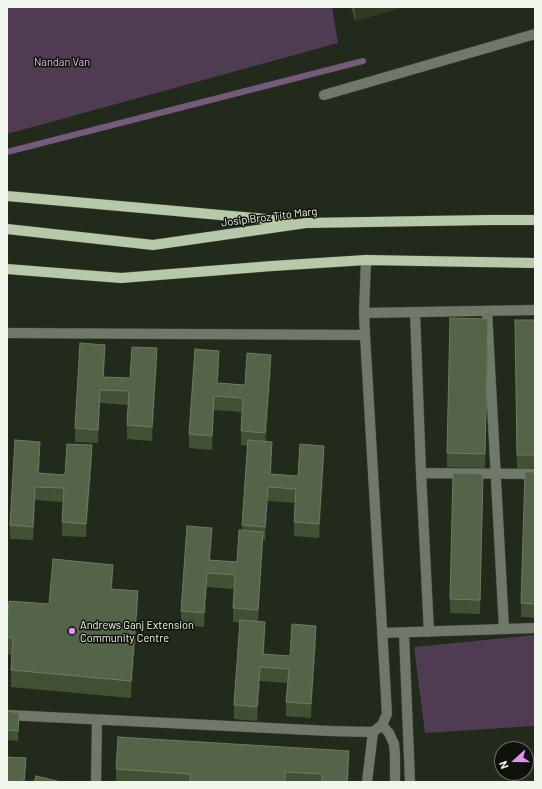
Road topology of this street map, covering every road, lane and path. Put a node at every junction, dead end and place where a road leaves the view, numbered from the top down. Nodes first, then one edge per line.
1 (535, 34) edge
2 (324, 95) dead end
3 (7, 196) edge
4 (535, 220) edge
5 (306, 223) junction
6 (7, 229) edge
7 (366, 260) junction
8 (535, 263) edge
9 (7, 269) edge
10 (535, 310) edge
11 (487, 311) junction
12 (415, 312) junction
13 (364, 313) junction
14 (7, 333) edge
15 (364, 335) junction
16 (420, 472) junction
17 (496, 474) junction
18 (535, 474) edge
19 (535, 628) edge
20 (504, 629) junction
21 (429, 632) junction
22 (382, 633) junction
23 (404, 633) junction
24 (7, 715) edge
25 (97, 720) junction
26 (382, 725) junction
27 (373, 732) junction
28 (96, 782) edge
29 (367, 782) edge
30 (395, 782) edge
31 (410, 782) edge

1 - 2 street
3 - 5 main road
4 - 5 main road, Josip Broz Tito Marg
5 - 6 main road, Josip Broz Tito Marg
7 - 8 main road
7 - 9 main road
7 - 13 street
10 - 11 street
11 - 12 street
11 - 17 street
12 - 13 street
12 - 16 street
13 - 15 street
14 - 15 street
15 - 22 street
16 - 17 street
16 - 21 street
17 - 18 street
17 - 20 street
19 - 20 street
20 - 21 street
21 - 23 street
22 - 23 street
22 - 26 street
23 - 31 street
24 - 25 street
25 - 27 street
25 - 28 street
26 - 27 street
26 - 30 street
27 - 29 street

